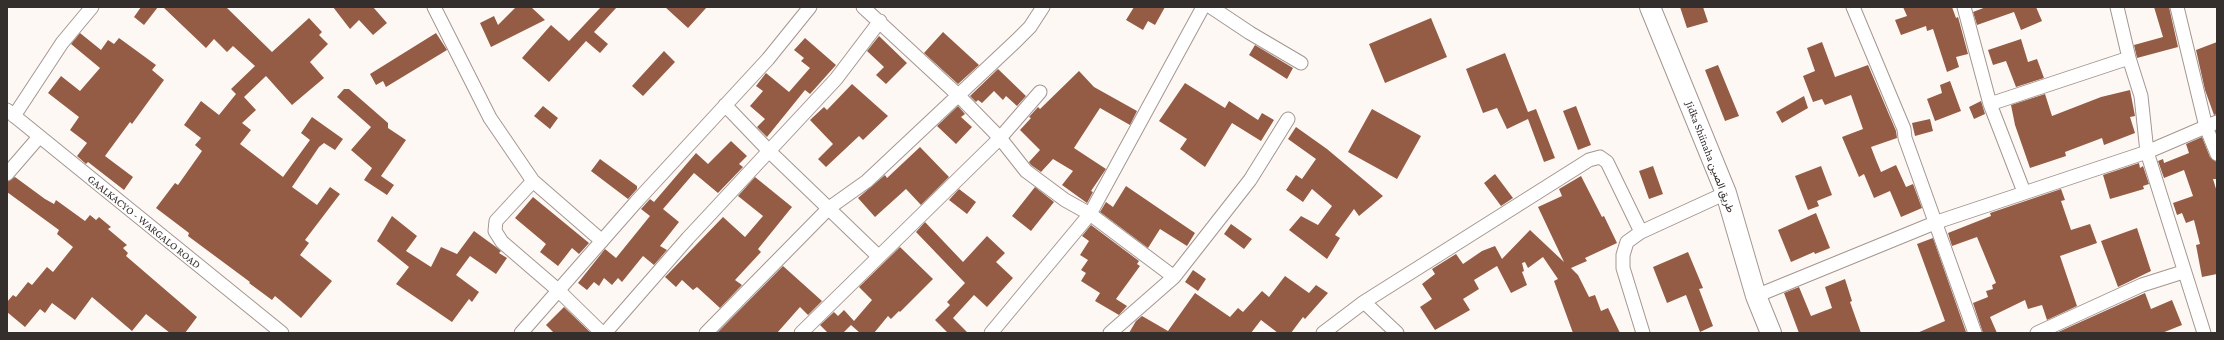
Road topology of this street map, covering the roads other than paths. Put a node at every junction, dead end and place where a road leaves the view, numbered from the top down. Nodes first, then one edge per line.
1 (92, 7) edge
2 (434, 7) edge
3 (810, 7) edge
4 (863, 7) edge
5 (1043, 7) edge
6 (1203, 7) edge
7 (1211, 7) edge
8 (1650, 7) edge
9 (1852, 7) edge
10 (1964, 7) edge
11 (2117, 7) edge
12 (2177, 7) edge
13 (880, 22) junction
14 (2129, 58) junction
15 (1300, 63) dead end
16 (1040, 92) dead end
17 (958, 95) junction
18 (1990, 104) junction
19 (725, 105) junction
20 (11, 113) edge
21 (1288, 119) dead end
22 (2212, 125) edge
23 (39, 137) junction
24 (1000, 138) junction
25 (770, 152) junction
26 (2147, 152) junction
27 (2217, 154) edge
28 (7, 174) edge
29 (533, 181) junction
30 (2024, 192) junction
31 (1726, 193) junction
32 (829, 208) junction
33 (1090, 214) junction
34 (1937, 222) junction
35 (1641, 232) junction
36 (602, 241) junction
37 (878, 256) junction
38 (2184, 272) junction
39 (1174, 277) junction
40 (559, 291) junction
41 (1756, 296) junction
42 (1364, 302) junction
43 (2202, 332) edge
44 (282, 333) edge
45 (521, 333) edge
46 (602, 333) edge
47 (605, 333) edge
48 (706, 333) edge
49 (801, 333) edge
50 (991, 333) edge
51 (1110, 333) edge
52 (1324, 333) edge
53 (1397, 333) edge
54 (1643, 333) edge
55 (1771, 333) edge
56 (1975, 333) edge
57 (2037, 333) edge

1 - 20 street
2 - 29 street
3 - 19 street
4 - 13 street
5 - 17 street
6 - 33 street
7 - 15 street
8 - 31 main road, Jidka Shiinaha طريق الصين
9 - 34 street
10 - 18 street
11 - 14 street
12 - 22 street
13 - 17 street
13 - 25 street
14 - 18 street
14 - 26 street
16 - 24 street
17 - 24 street
17 - 32 street
18 - 30 street
19 - 25 street
19 - 36 street
20 - 23 street, GAALKACYO - WARGALO ROAD
21 - 39 street
22 - 26 street
22 - 27 street
23 - 28 street
23 - 44 street, GAALKACYO - WARGALO ROAD
24 - 33 street
24 - 37 street
25 - 32 street
25 - 47 street
26 - 30 street
26 - 38 street
29 - 36 street
29 - 40 street
30 - 34 street
31 - 35 street
31 - 41 main road, Jidka Shiinaha طريق الصين
32 - 37 street
32 - 48 street
33 - 39 street
33 - 50 street
34 - 41 street
34 - 56 street
35 - 42 street
35 - 54 street
36 - 40 street
37 - 49 street
38 - 43 street
38 - 57 street
39 - 51 street
40 - 45 street
40 - 46 street
41 - 55 main road, Jidka Shiinaha طريق الصين
42 - 52 street
42 - 53 street

